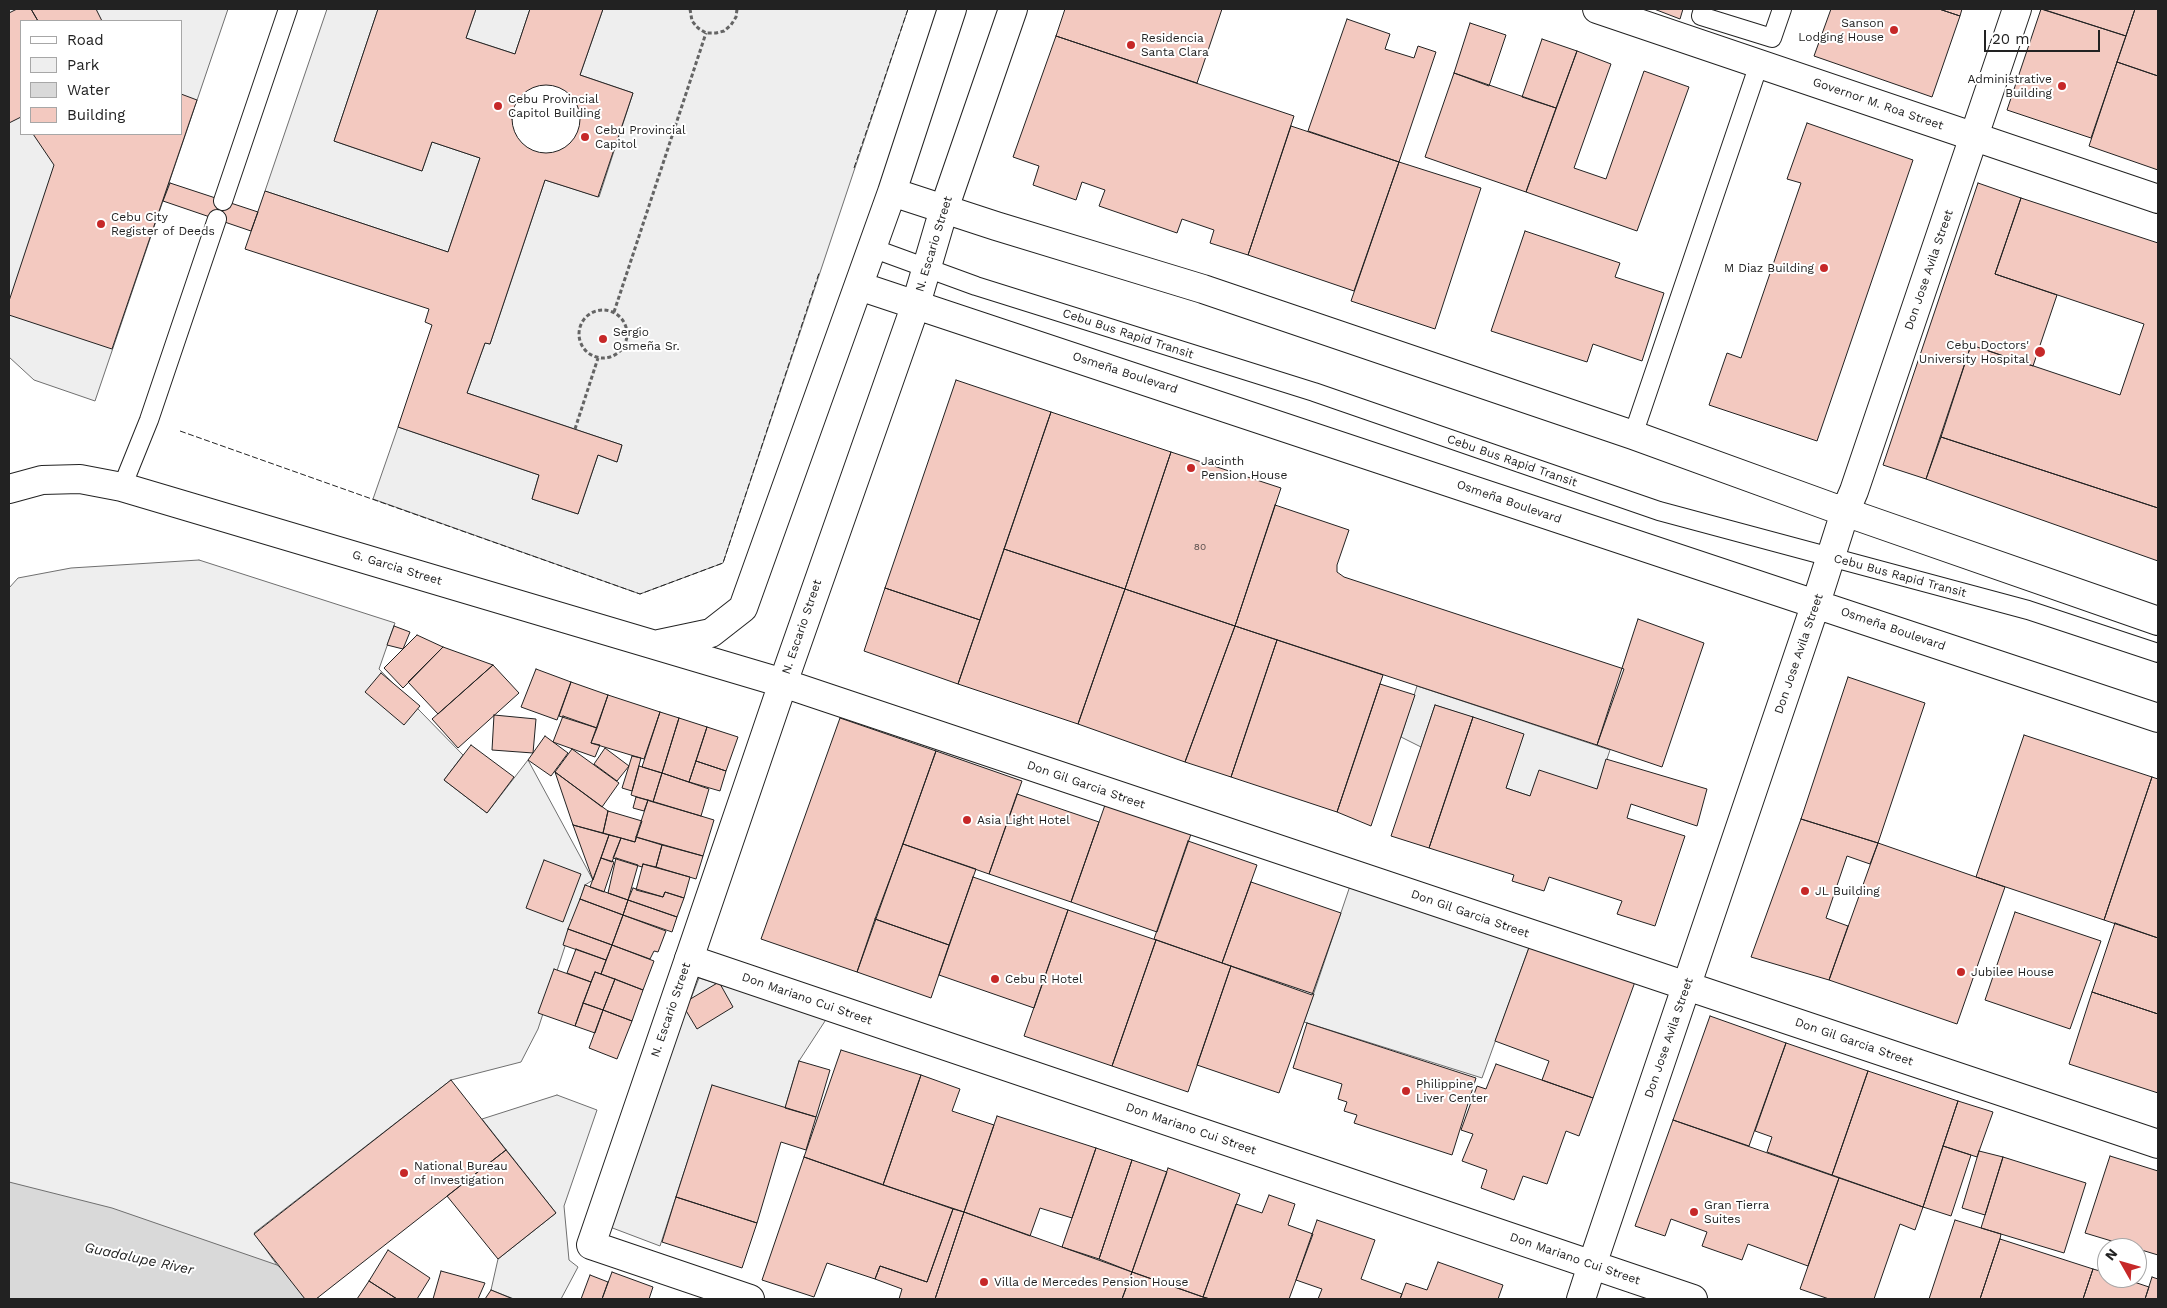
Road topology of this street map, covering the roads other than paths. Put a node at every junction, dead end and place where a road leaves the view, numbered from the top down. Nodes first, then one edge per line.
1 (288, 9) edge
2 (952, 9) edge
3 (1013, 9) edge
4 (1597, 9) edge
5 (1703, 9) edge
6 (1782, 9) edge
7 (2017, 9) edge
8 (1756, 33) junction
9 (1754, 62) junction
10 (1974, 136) junction
11 (892, 192) junction
12 (2158, 199) edge
13 (223, 201) dead end
14 (944, 209) junction
15 (217, 219) dead end
16 (872, 248) junction
17 (928, 270) junction
18 (859, 286) junction
19 (916, 304) junction
20 (1633, 435) junction
21 (122, 487) junction
22 (9, 489) edge
23 (1845, 512) junction
24 (1832, 558) junction
25 (1816, 603) junction
26 (2158, 621) edge
27 (655, 645) junction
28 (2158, 653) edge
29 (783, 683) junction
30 (2158, 718) edge
31 (689, 959) junction
32 (1687, 986) junction
33 (2158, 1144) edge
34 (1592, 1265) junction
35 (750, 1299) edge
36 (1581, 1299) edge
37 (1693, 1299) edge

1 - 13 lane
2 - 11 street
3 - 14 street, N. Escario Street
4 - 9 street, Governor M. Roa Street
5 - 8 lane
6 - 8 lane
7 - 10 street, Don Jose Avila Street
8 - 9 lane
9 - 10 street, Governor M. Roa Street
9 - 20 lane
10 - 12 street, Governor M. Roa Street
10 - 23 street, Don Jose Avila Street
11 - 14 street
11 - 16 street
14 - 17 street, N. Escario Street
14 - 20 street
15 - 21 lane
16 - 17 lane, Cebu Bus Rapid Transit
16 - 18 street
17 - 19 street, N. Escario Street
17 - 24 lane, Cebu Bus Rapid Transit
18 - 19 street, Osmeña Boulevard
18 - 27 street
19 - 25 street, Osmeña Boulevard
19 - 29 street, N. Escario Street
20 - 23 street
21 - 22 street, G. Garcia Street
21 - 27 street, G. Garcia Street
23 - 24 street, Don Jose Avila Street
23 - 26 street
24 - 25 street, Don Jose Avila Street
24 - 28 lane, Cebu Bus Rapid Transit
25 - 30 street, Osmeña Boulevard
25 - 32 street, Don Jose Avila Street
27 - 29 street, G. Garcia Street
29 - 31 street, N. Escario Street
29 - 32 street, Don Gil Garcia Street
31 - 34 street, Don Mariano Cui Street
31 - 35 street, N. Escario Street
32 - 33 street, Don Gil Garcia Street
32 - 34 street, Don Jose Avila Street
34 - 36 street, Don Jose Avila Street
34 - 37 street, Don Mariano Cui Street

